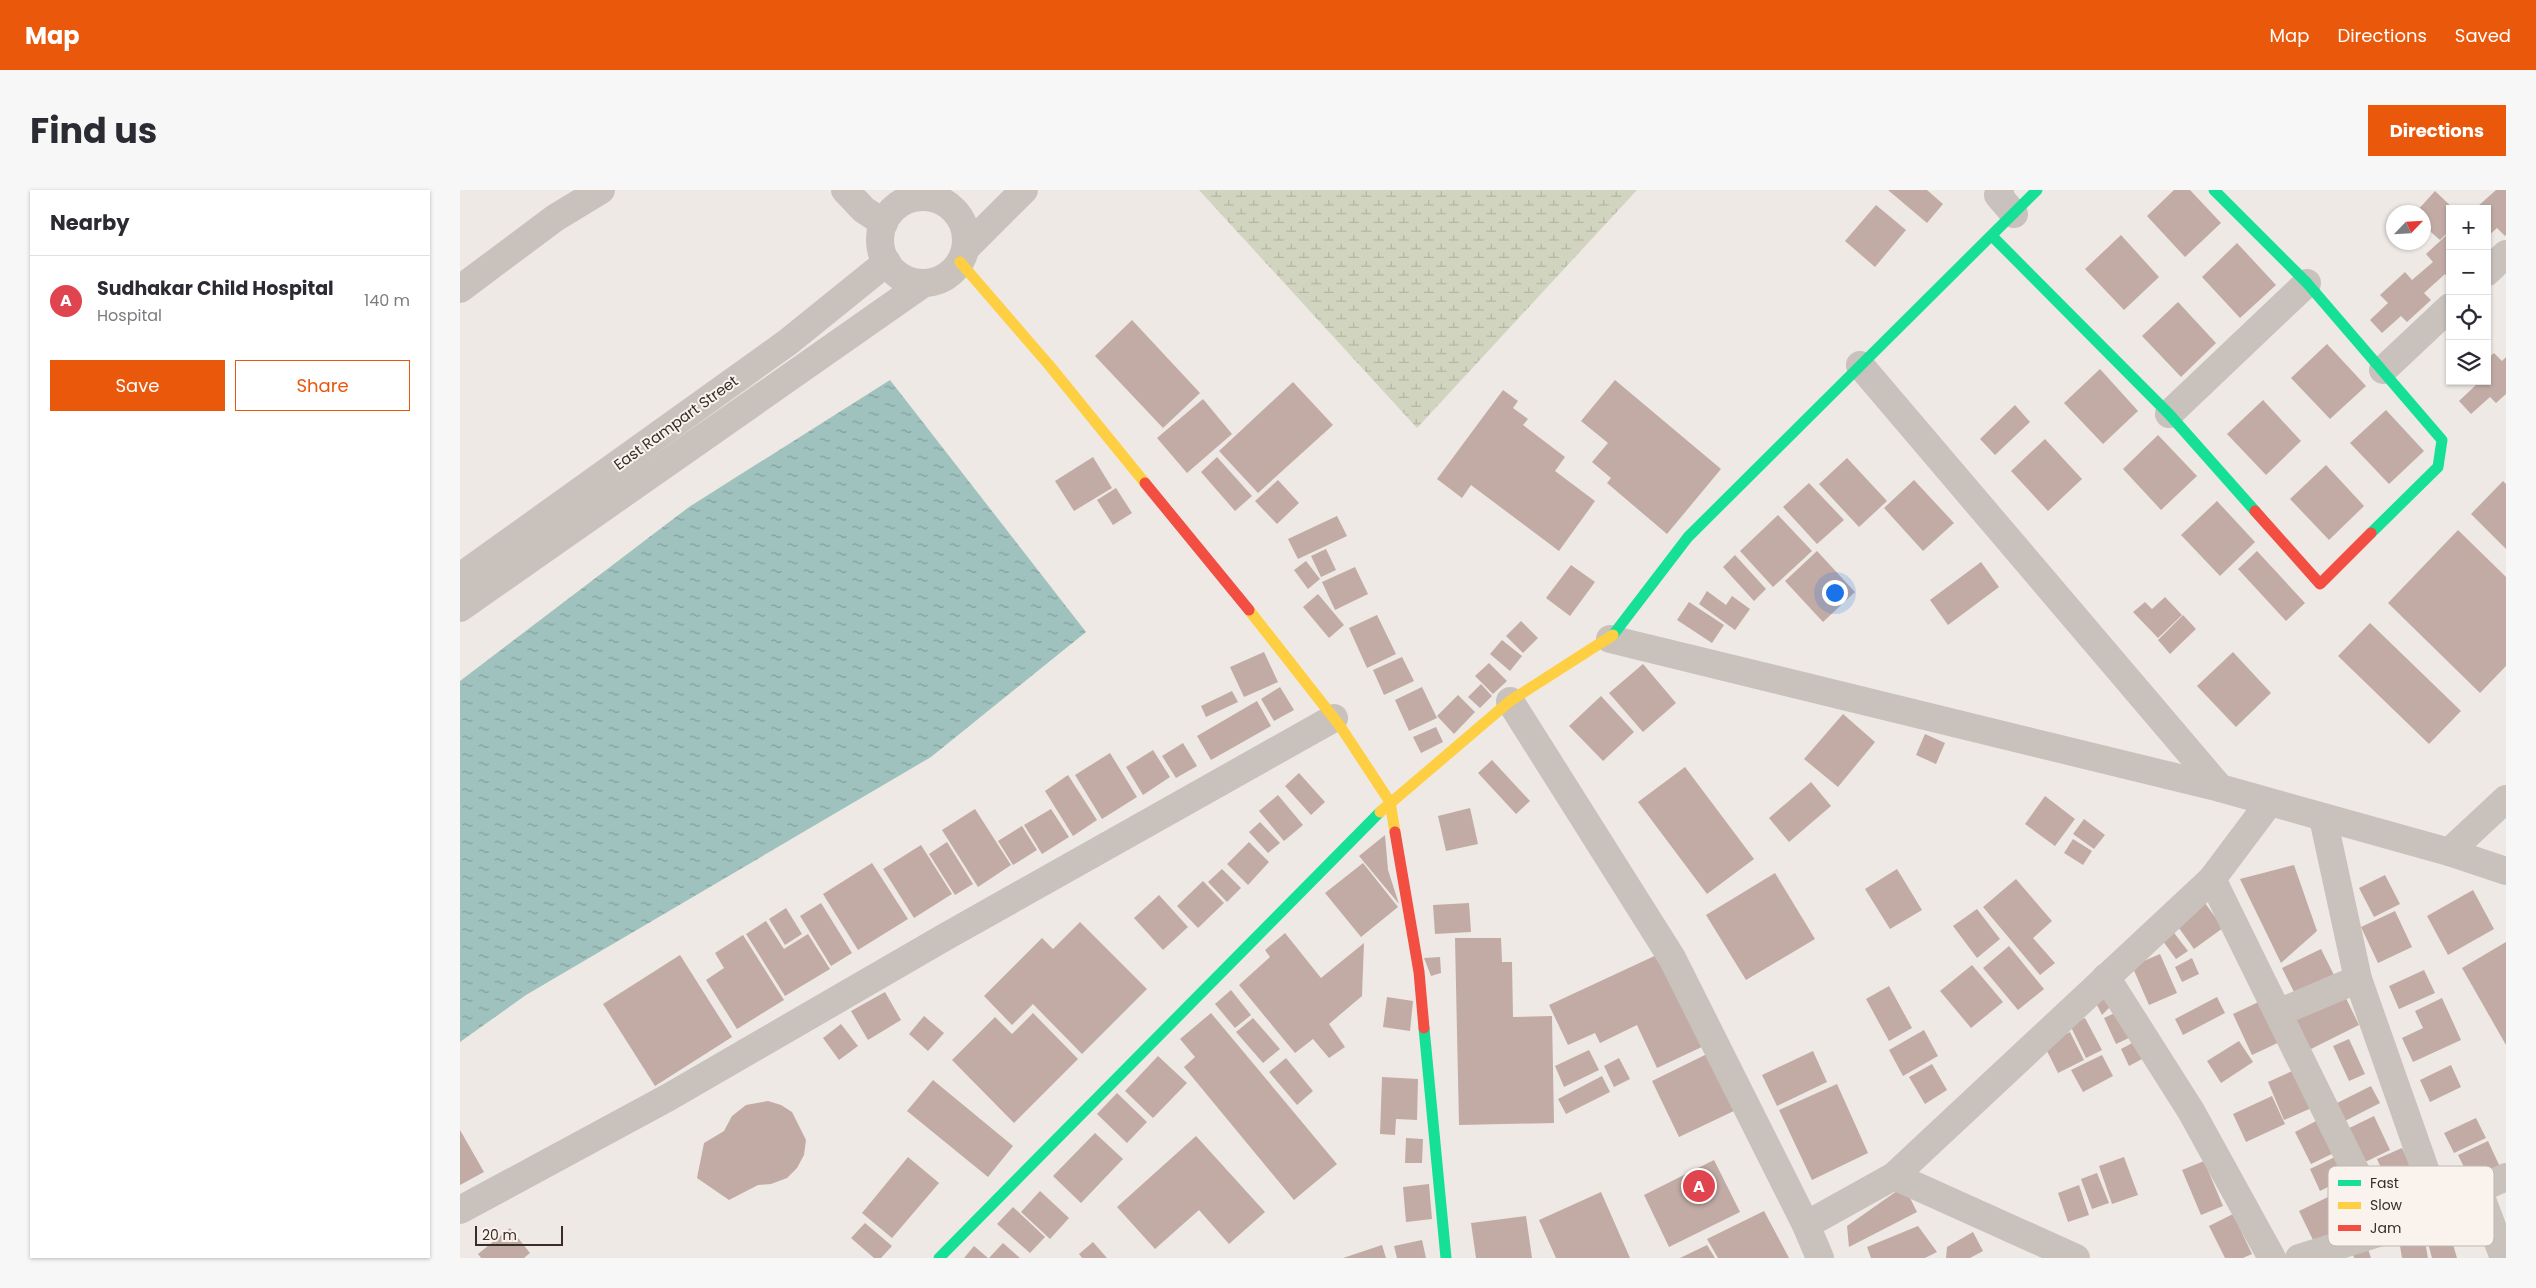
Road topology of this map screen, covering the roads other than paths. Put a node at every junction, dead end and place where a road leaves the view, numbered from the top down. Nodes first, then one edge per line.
1 (601, 190) edge
2 (845, 190) edge
3 (1024, 190) edge
4 (2000, 190) edge
5 (2037, 190) edge
6 (2214, 190) edge
7 (958, 199) edge
8 (2014, 214) junction
9 (884, 223) junction
10 (1992, 236) junction
11 (2506, 254) edge
12 (963, 255) junction
13 (887, 262) junction
14 (2491, 268) edge
15 (924, 283) junction
16 (2307, 283) junction
17 (460, 289) edge
18 (2446, 311) edge
19 (1860, 365) junction
20 (2383, 370) junction
21 (2169, 414) junction
22 (460, 577) edge
23 (460, 608) edge
24 (1610, 639) junction
25 (1510, 701) junction
26 (1334, 718) junction
27 (2220, 788) junction
28 (2506, 799) edge
29 (1390, 802) junction
30 (2269, 803) junction
31 (2323, 818) junction
32 (2449, 852) junction
33 (2506, 871) edge
34 (2212, 879) junction
35 (2106, 977) junction
36 (2358, 979) junction
37 (2278, 1013) junction
38 (2353, 1166) edge
39 (2424, 1166) edge
40 (1894, 1176) junction
41 (2506, 1177) edge
42 (2494, 1182) edge
43 (460, 1210) edge
44 (1806, 1225) junction
45 (2494, 1231) edge
46 (2337, 1246) edge
47 (939, 1258) edge
48 (1446, 1258) edge
49 (1820, 1258) edge
50 (2076, 1258) edge
51 (2272, 1258) edge
52 (2299, 1258) edge
53 (2504, 1258) edge

1 - 17 street
2 - 9 street
3 - 12 street
4 - 8 street
5 - 8 street
6 - 16 street
7 - 9 street
7 - 12 street
8 - 10 street
9 - 13 street
10 - 19 street
10 - 21 street
11 - 14 street
12 - 15 street
12 - 26 street
13 - 15 street
13 - 22 street, East Rampart Street
15 - 23 street
16 - 20 street
16 - 21 street
18 - 20 street
19 - 24 street
19 - 27 street
20 - 21 street
24 - 25 street
24 - 27 street
25 - 29 street
25 - 44 street
26 - 29 street
26 - 43 street
27 - 30 street
28 - 32 street
29 - 47 street
29 - 48 street
30 - 31 street
30 - 34 street
31 - 32 street
31 - 36 street
32 - 33 street
34 - 35 street
34 - 37 street
35 - 40 street
35 - 51 street
36 - 37 street
36 - 39 street
37 - 38 street
40 - 44 street
40 - 50 street
41 - 42 street
44 - 49 street
45 - 53 street
46 - 52 street

